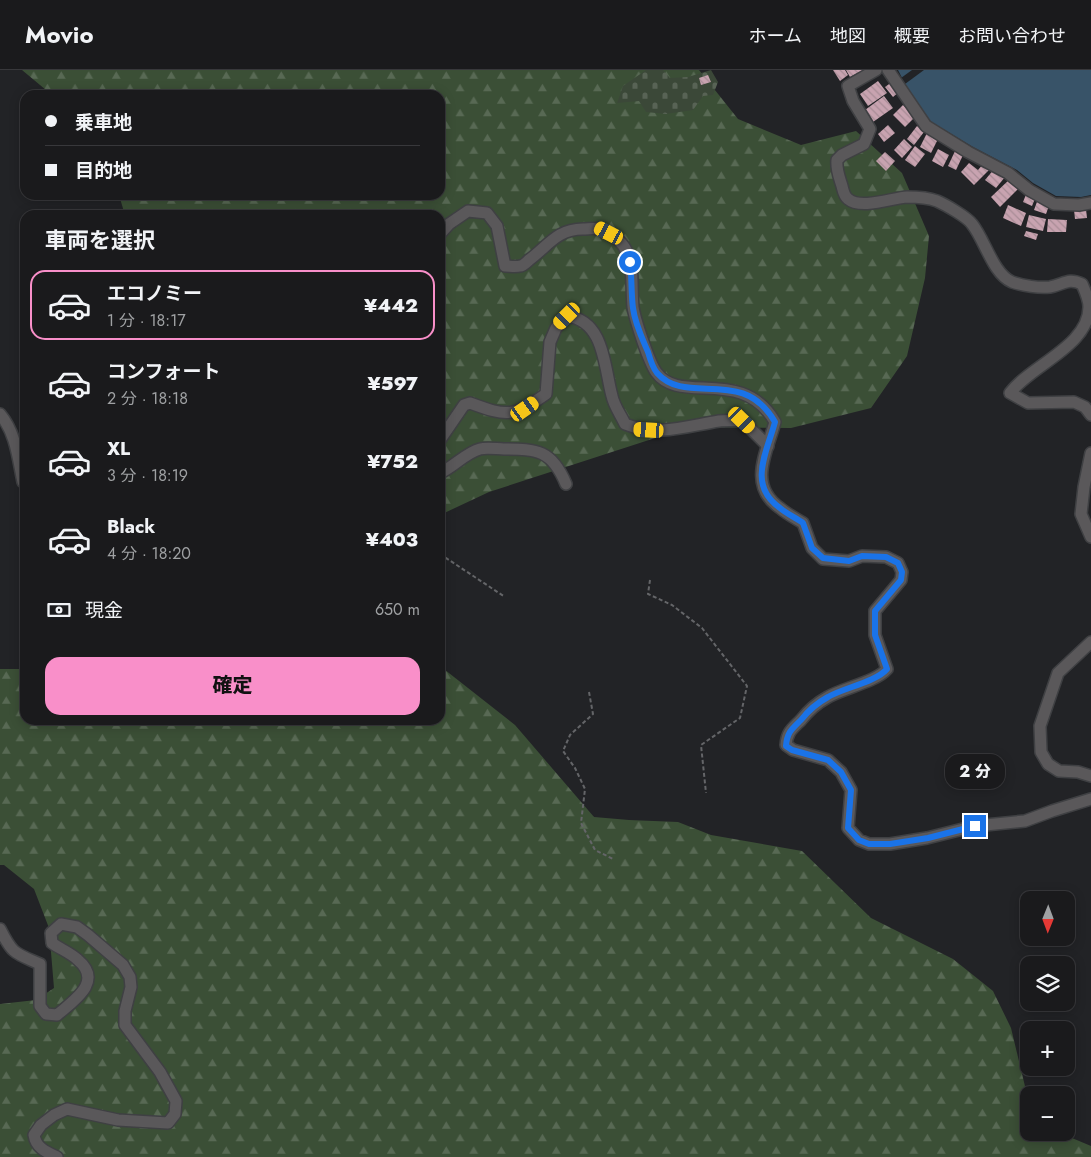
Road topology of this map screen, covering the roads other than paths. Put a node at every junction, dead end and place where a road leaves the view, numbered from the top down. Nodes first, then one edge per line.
1 (876, 70) edge
2 (888, 70) edge
3 (1091, 203) edge
4 (445, 228) edge
5 (0, 414) edge
6 (1091, 416) edge
7 (445, 433) edge
8 (768, 446) junction
9 (1091, 453) edge
10 (20, 466) edge
11 (445, 470) edge
12 (566, 484) dead end
13 (1091, 537) edge
14 (1091, 642) edge
15 (1091, 776) edge
16 (1091, 799) edge
17 (0, 930) edge
18 (57, 1157) edge

1 - 6 street
2 - 3 street
4 - 8 street
5 - 10 street
7 - 8 street
8 - 16 street
9 - 13 street
11 - 12 street
14 - 15 street
17 - 18 street

